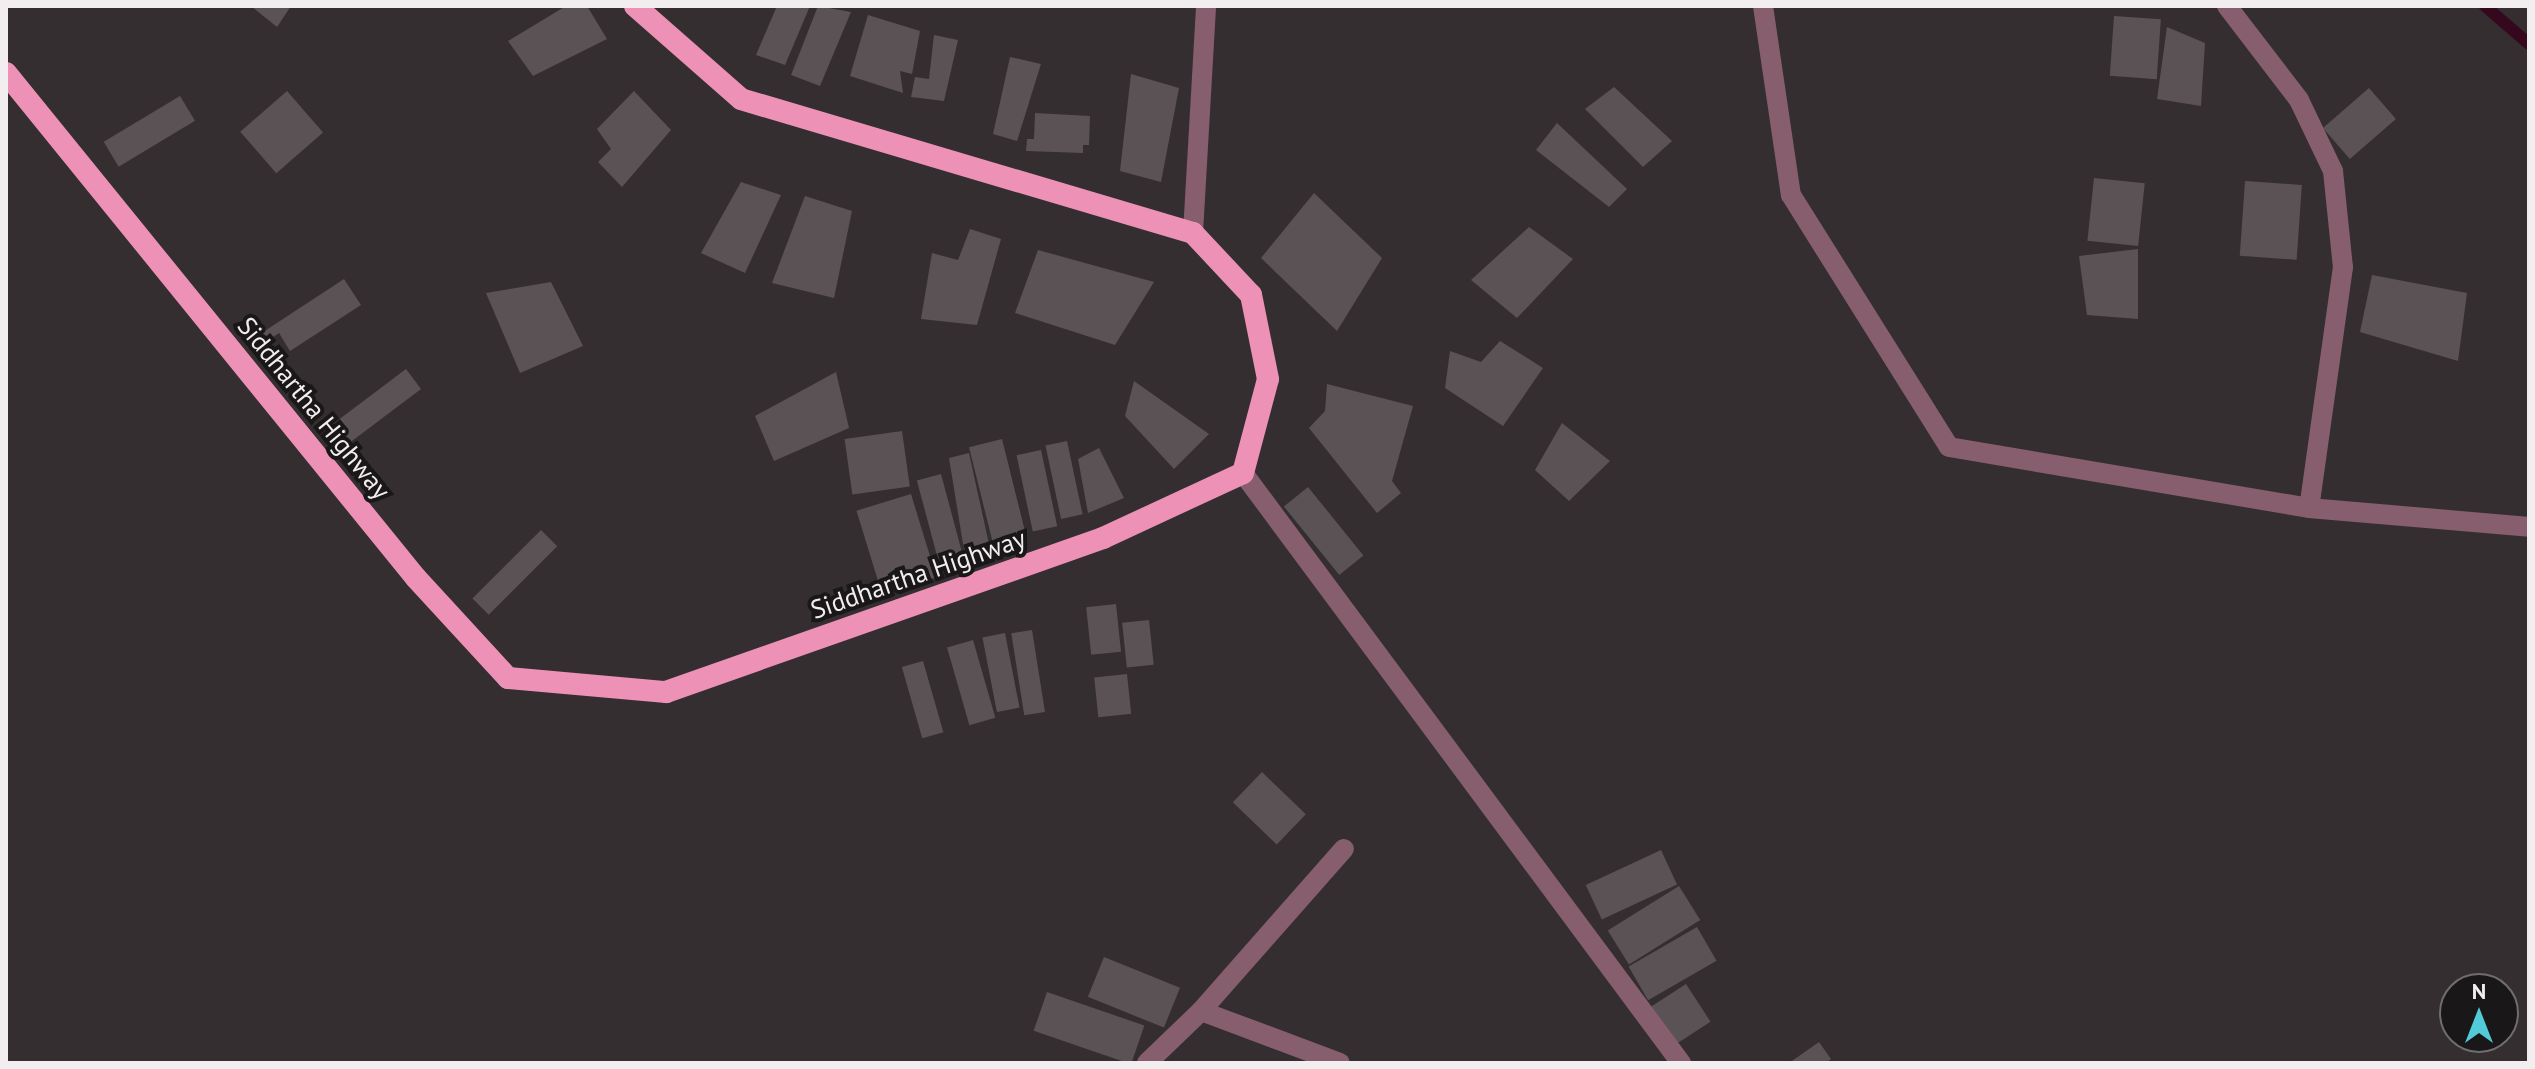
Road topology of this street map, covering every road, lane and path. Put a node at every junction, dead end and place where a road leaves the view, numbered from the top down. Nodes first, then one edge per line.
1 (635, 6) edge
2 (1206, 6) edge
3 (1763, 6) edge
4 (2227, 6) edge
5 (6, 73) edge
6 (1193, 233) junction
7 (1243, 473) junction
8 (2309, 508) junction
9 (2529, 527) edge
10 (1344, 849) dead end
11 (1201, 1011) junction
12 (1147, 1063) edge
13 (1340, 1063) edge
14 (1681, 1063) edge

1 - 6 highway
2 - 6 street
3 - 8 street
4 - 8 street
5 - 7 highway, Siddhartha Highway
6 - 7 highway
7 - 14 street
8 - 9 street
10 - 11 street
11 - 12 street
11 - 13 street

